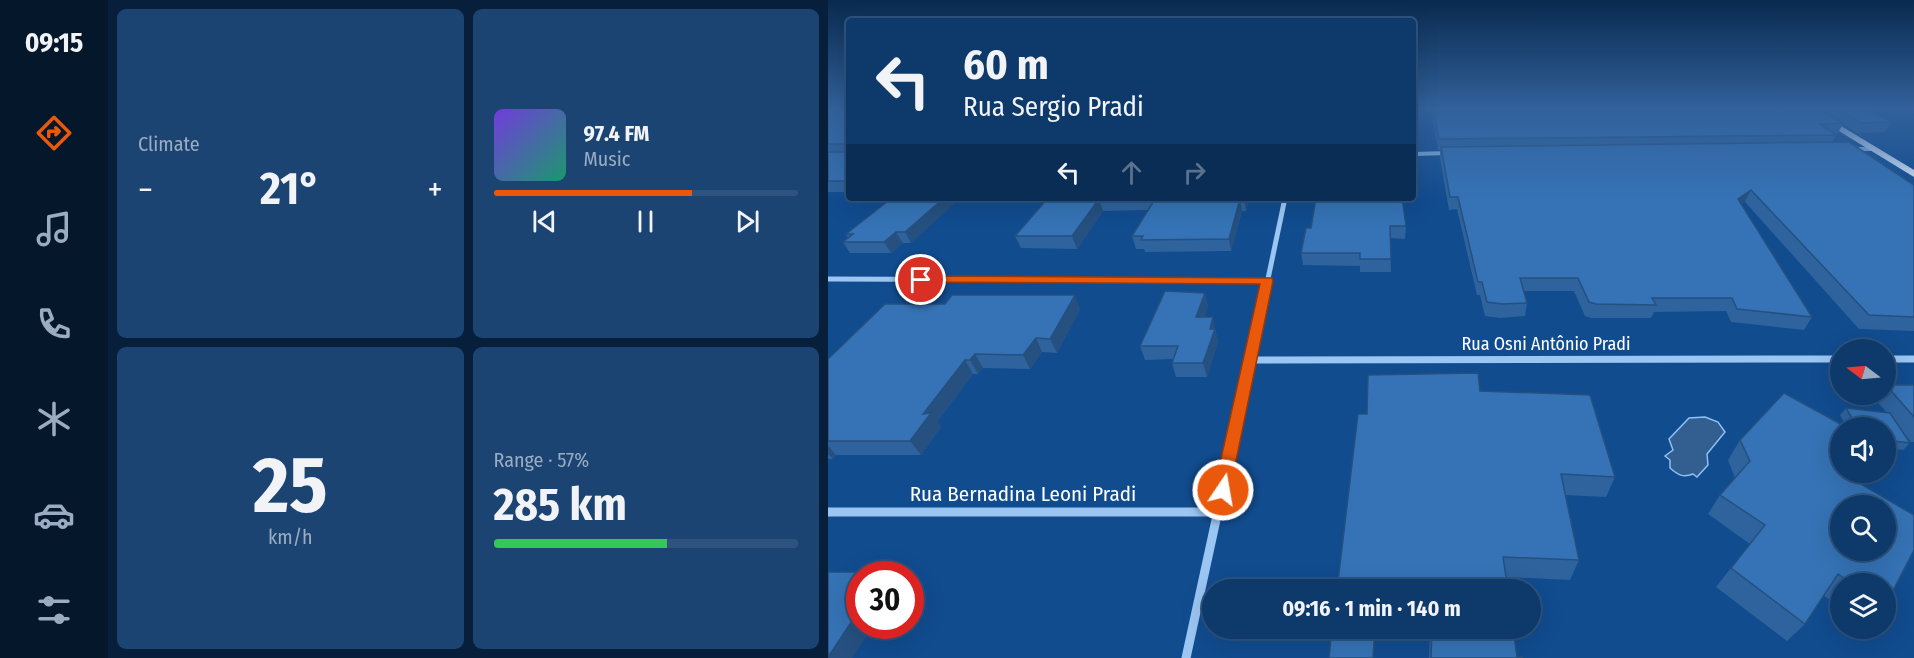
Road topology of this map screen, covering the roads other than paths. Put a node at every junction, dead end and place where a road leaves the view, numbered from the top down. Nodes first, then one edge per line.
1 (1858, 140) edge
2 (1849, 149) edge
3 (1873, 149) junction
4 (1460, 153) edge
5 (1416, 154) edge
6 (1914, 174) edge
7 (1284, 201) edge
8 (828, 279) edge
9 (1267, 281) junction
10 (1830, 359) edge
11 (1896, 359) edge
12 (1914, 359) edge
13 (1251, 360) junction
14 (828, 512) edge
15 (1218, 512) junction
16 (1186, 658) edge

1 - 3 main road
2 - 3 street
3 - 6 main road
4 - 5 street
7 - 9 street
8 - 9 street
9 - 13 street
10 - 13 street, Rua Osni Antônio Pradi
11 - 12 street
13 - 15 street
14 - 15 street, Rua Bernadina Leoni Pradi
15 - 16 street

